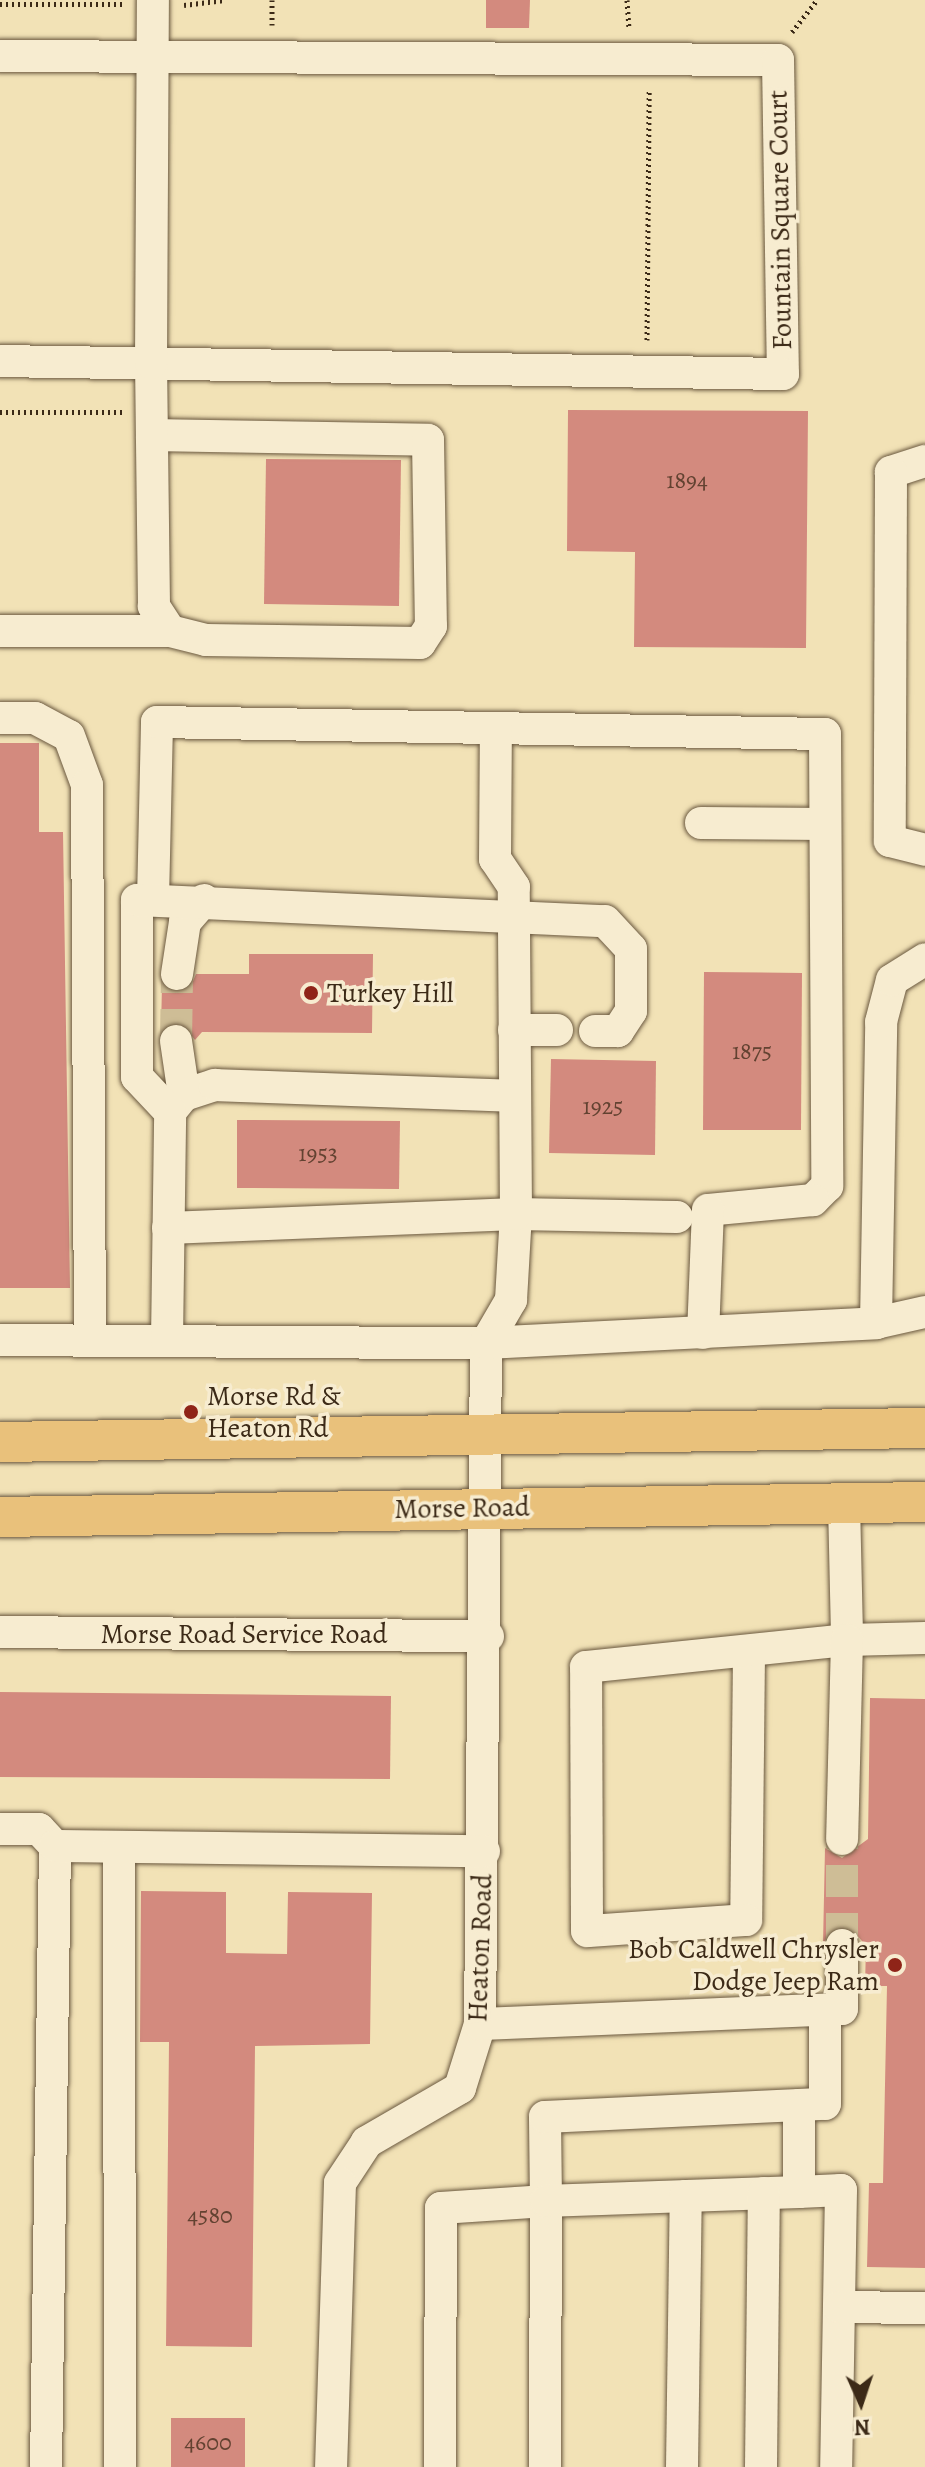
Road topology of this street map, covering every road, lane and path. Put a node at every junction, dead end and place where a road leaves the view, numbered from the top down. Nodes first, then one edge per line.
1 (223, 0) edge
2 (627, 0) edge
3 (153, 2) edge
4 (0, 4) edge
5 (629, 34) dead end
6 (0, 56) edge
7 (153, 57) junction
8 (649, 79) dead end
9 (647, 349) dead end
10 (0, 361) edge
11 (151, 363) junction
12 (0, 412) edge
13 (141, 424) junction
14 (925, 461) edge
15 (0, 631) edge
16 (170, 631) junction
17 (0, 718) edge
18 (496, 728) junction
19 (701, 823) dead end
20 (825, 824) junction
21 (925, 850) edge
22 (153, 900) junction
23 (204, 900) junction
24 (514, 912) junction
25 (925, 959) edge
26 (177, 974) tunnel mouth
27 (514, 1030) junction
28 (557, 1030) dead end
29 (595, 1031) dead end
30 (176, 1041) tunnel mouth
31 (515, 1096) junction
32 (177, 1104) junction
33 (516, 1214) junction
34 (677, 1217) dead end
35 (168, 1228) junction
36 (925, 1312) edge
37 (876, 1323) junction
38 (703, 1333) junction
39 (0, 1340) edge
40 (90, 1340) junction
41 (167, 1340) junction
42 (486, 1343) junction
43 (925, 1428) edge
44 (488, 1431) junction
45 (0, 1442) edge
46 (925, 1502) edge
47 (844, 1503) junction
48 (485, 1507) junction
49 (0, 1517) edge
50 (0, 1632) edge
51 (488, 1636) junction
52 (925, 1638) edge
53 (847, 1640) junction
54 (749, 1653) junction
55 (0, 1829) edge
56 (842, 1839) tunnel mouth
57 (55, 1846) junction
58 (119, 1847) junction
59 (484, 1851) junction
60 (842, 1945) tunnel mouth
61 (825, 2010) junction
62 (480, 2024) junction
63 (799, 2105) junction
64 (799, 2192) junction
65 (764, 2193) junction
66 (686, 2196) junction
67 (546, 2201) junction
68 (839, 2307) junction
69 (925, 2308) edge
70 (46, 2467) edge
71 (120, 2467) edge
72 (331, 2467) edge
73 (440, 2467) edge
74 (545, 2467) edge
75 (682, 2467) edge
76 (761, 2467) edge
77 (836, 2467) edge

1 - 3 path
2 - 5 path
3 - 4 path
3 - 7 street
6 - 7 street, Fountain Square Court
7 - 11 street
7 - 11 street, Fountain Square Court
8 - 9 path
10 - 11 street, Fountain Square Court
11 - 13 street
12 - 13 path
13 - 16 street
13 - 16 street
14 - 21 street
15 - 16 street
17 - 40 street
18 - 20 street
18 - 22 street
18 - 24 street
19 - 20 street
20 - 38 street
22 - 23 street
22 - 32 street
23 - 24 street
23 - 26 street
24 - 27 street
24 - 29 street
25 - 37 street
27 - 28 street
27 - 31 street
30 - 32 street
31 - 32 street
31 - 33 street
32 - 35 street
33 - 34 street
33 - 35 street
33 - 42 street
35 - 41 street
36 - 37 street
37 - 38 street
38 - 42 street
39 - 40 street
40 - 41 street
41 - 42 street
42 - 44 street
43 - 44 main road
44 - 45 main road
44 - 48 street
46 - 47 main road, Morse Road
47 - 48 main road, Morse Road
47 - 53 street
48 - 49 main road, Morse Road
48 - 51 street, Heaton Road
50 - 51 street, Morse Road Service Road
51 - 59 street, Heaton Road
52 - 53 street
53 - 54 street
53 - 56 street
54 - 54 street
55 - 57 street
57 - 58 street
57 - 70 street
58 - 59 street
58 - 71 street
59 - 62 street, Heaton Road
60 - 61 street
61 - 62 street
61 - 63 street
62 - 72 street, Heaton Road
63 - 64 street
63 - 67 street
64 - 65 street
64 - 68 street
65 - 66 street
65 - 76 street
66 - 67 street
66 - 75 street
67 - 73 street
67 - 74 street
68 - 69 street
68 - 77 street

